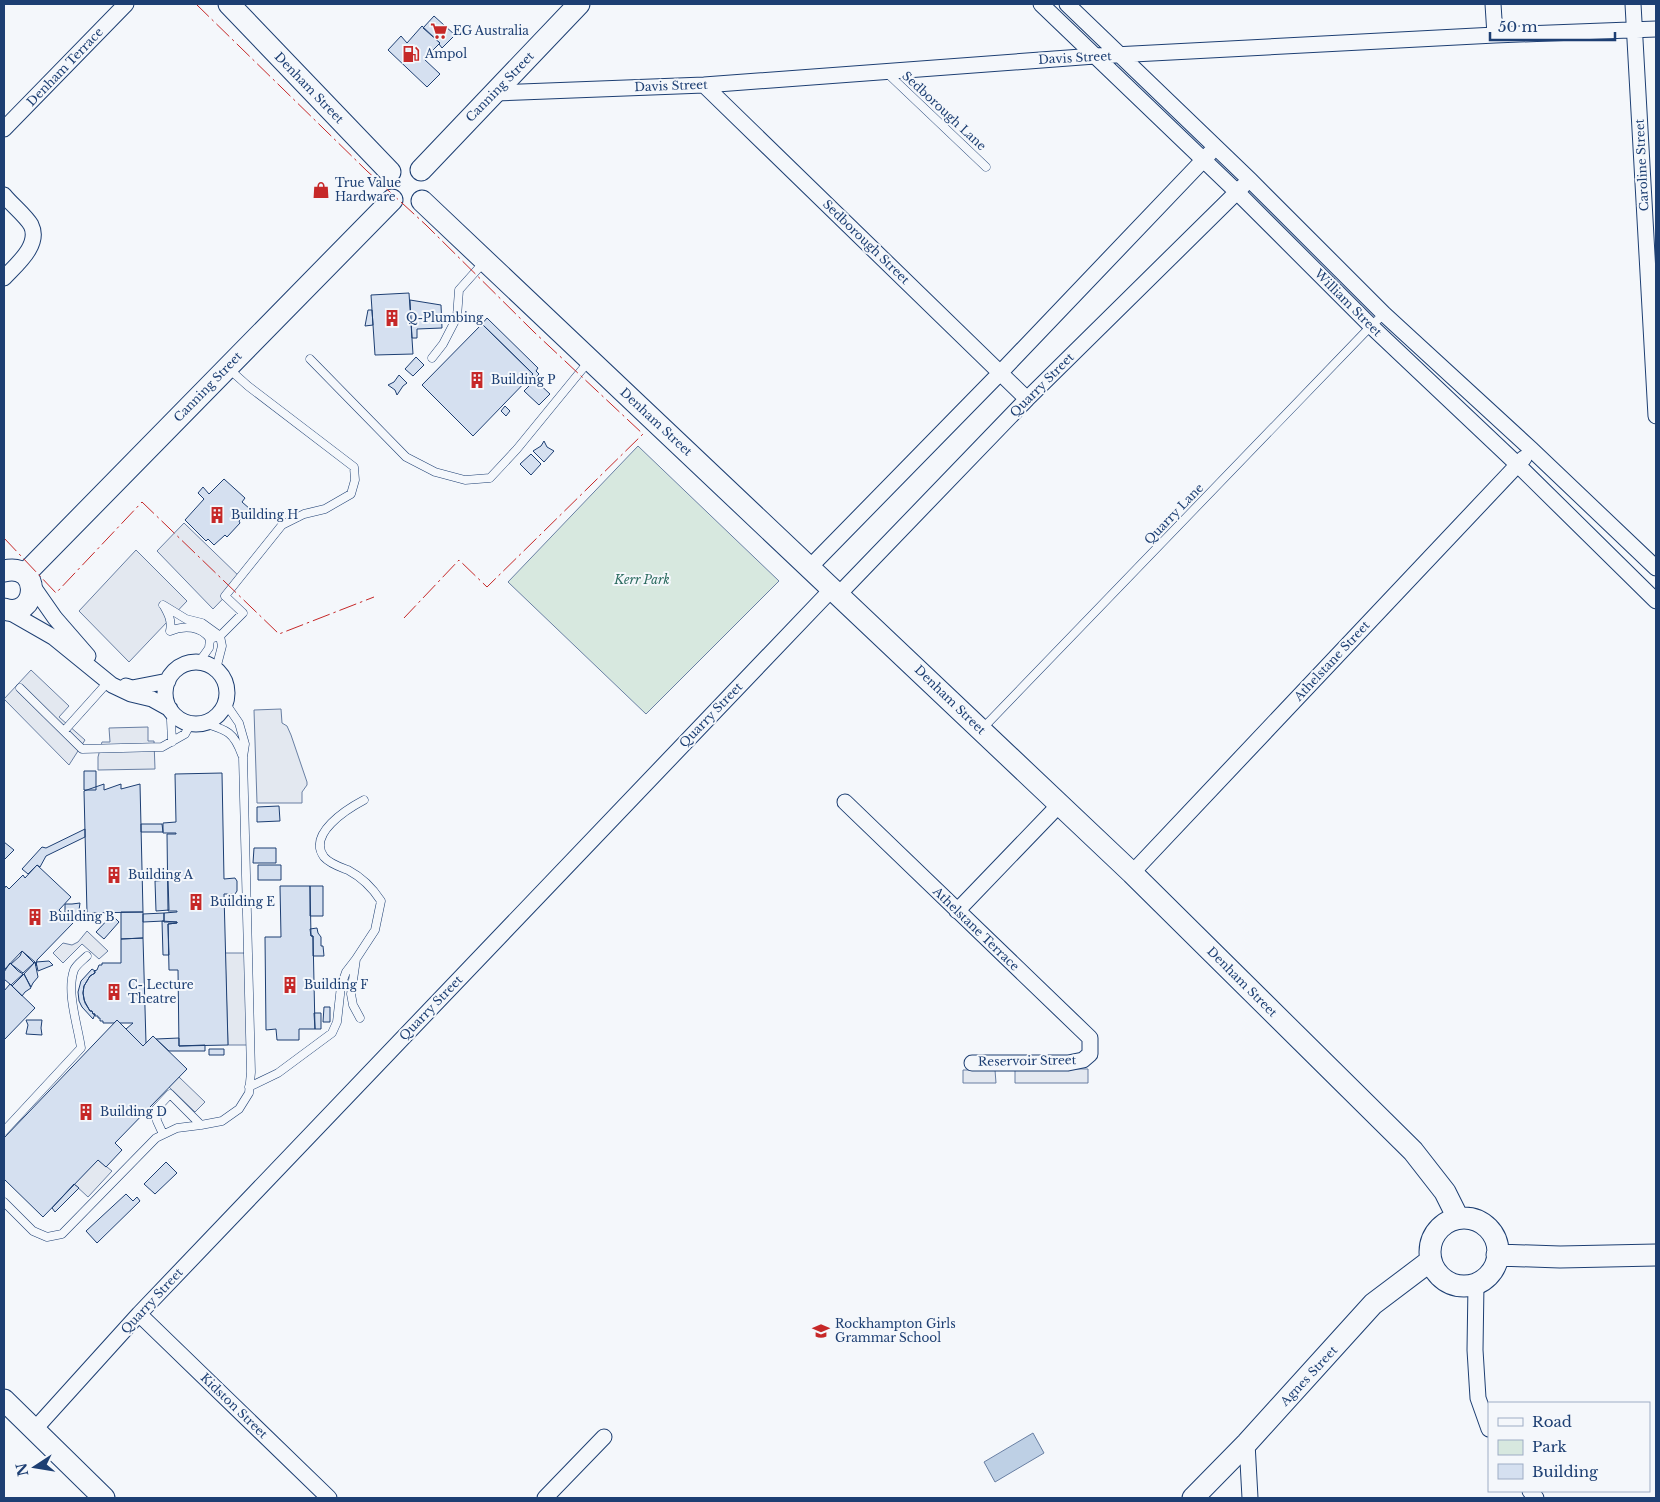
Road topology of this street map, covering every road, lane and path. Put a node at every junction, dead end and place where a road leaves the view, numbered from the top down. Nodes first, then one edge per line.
1 (126, 4) edge
2 (229, 4) edge
3 (579, 4) edge
4 (1042, 4) edge
5 (1067, 4) edge
6 (1493, 4) edge
7 (1633, 4) edge
8 (1656, 29) edge
9 (1634, 30) junction
10 (1495, 35) junction
11 (1095, 56) junction
12 (1121, 56) junction
13 (886, 72) junction
14 (704, 85) junction
15 (495, 93) junction
16 (4, 130) edge
17 (1216, 148) junction
18 (1203, 159) junction
19 (986, 167) dead end
20 (421, 170) junction
21 (390, 172) junction
22 (1250, 180) junction
23 (1237, 192) junction
24 (4, 195) edge
25 (392, 200) junction
26 (422, 200) junction
27 (485, 260) junction
28 (4, 278) edge
29 (1384, 314) junction
30 (1371, 326) junction
31 (432, 358) dead end
32 (310, 359) dead end
33 (590, 360) junction
34 (228, 368) junction
35 (1000, 373) junction
36 (1027, 399) junction
37 (1656, 416) edge
38 (1531, 449) junction
39 (1518, 465) junction
40 (810, 567) junction
41 (1656, 568) edge
42 (15, 573) edge
43 (835, 592) junction
44 (1656, 601) edge
45 (4, 609) edge
46 (220, 636) junction
47 (210, 639) junction
48 (199, 662) junction
49 (216, 669) junction
50 (168, 681) junction
51 (108, 682) junction
52 (20, 688) dead end
53 (226, 704) junction
54 (172, 711) junction
55 (198, 723) junction
56 (982, 730) junction
57 (64, 731) junction
58 (172, 742) junction
59 (243, 757) junction
60 (364, 800) dead end
61 (845, 802) dead end
62 (1059, 804) junction
63 (1132, 873) junction
64 (957, 911) junction
65 (87, 956) dead end
66 (356, 959) junction
67 (360, 1018) dead end
68 (1083, 1060) joint
69 (972, 1063) dead end
70 (250, 1087) junction
71 (201, 1126) junction
72 (4, 1131) edge
73 (163, 1134) junction
74 (4, 1202) edge
75 (1458, 1218) junction
76 (1498, 1255) junction
77 (1656, 1255) edge
78 (1430, 1260) junction
79 (1476, 1284) junction
80 (139, 1314) junction
81 (6, 1406) edge
82 (1488, 1426) edge
83 (34, 1430) junction
84 (604, 1437) dead end
85 (1247, 1443) junction
86 (85, 1480) junction
87 (98, 1498) edge
88 (104, 1498) edge
89 (329, 1498) edge
90 (545, 1498) edge
91 (1193, 1498) edge
92 (1250, 1498) edge

1 - 16 street, Denham Terrace
2 - 21 street, Denham Street
3 - 15 street, Canning Street
4 - 11 street, William Street
5 - 12 street, William Street
6 - 10 street
7 - 9 street, Caroline Street
8 - 9 street, Davis Street
9 - 10 street, Davis Street
9 - 37 street, Caroline Street
10 - 12 street, Davis Street
11 - 12 street, Davis Street
11 - 13 street, Davis Street
11 - 18 street, William Street
12 - 17 street, William Street
13 - 14 street, Davis Street
13 - 19 lane, Sedborough Lane
14 - 15 street, Davis Street
14 - 35 street, Sedborough Street
15 - 20 street, Canning Street
17 - 18 street
17 - 22 street, William Street
18 - 23 street, William Street
18 - 35 street
20 - 21 street
20 - 26 street
21 - 25 street
22 - 23 street, Quarry Street
22 - 29 street, William Street
23 - 30 street, William Street
23 - 36 street, Quarry Street
24 - 28 street
25 - 26 street
25 - 34 street, Canning Street
26 - 27 street, Denham Street
27 - 31 lane
27 - 33 street, Denham Street
29 - 30 lane, Quarry Lane
29 - 38 street, William Street
30 - 39 street, William Street
30 - 56 lane, Quarry Lane
32 - 33 lane
33 - 40 street, Denham Street
34 - 42 street, Canning Street
34 - 46 lane
35 - 36 street, Sedborough Street
35 - 40 street
36 - 43 street, Quarry Street
38 - 39 street, Athelstane Street
38 - 41 street, William Street
39 - 44 street, William Street
39 - 63 street, Athelstane Street
40 - 43 street, Denham Street
42 - 45 street
42 - 50 street
43 - 56 street, Denham Street
43 - 80 street, Quarry Street
45 - 51 street
46 - 47 lane
46 - 47 lane
46 - 49 lane
47 - 48 lane
48 - 49 street
48 - 50 street
49 - 53 street
50 - 54 street
51 - 54 street
51 - 57 lane
52 - 57 lane
53 - 55 street
53 - 59 lane
54 - 55 street
54 - 58 lane
55 - 58 lane
55 - 59 lane
56 - 62 street, Denham Street
57 - 58 lane
59 - 70 lane
60 - 66 lane
61 - 64 street, Athelstane Terrace
62 - 63 street, Denham Street
62 - 64 street
63 - 75 street, Denham Street
64 - 68 street, Athelstane Terrace
65 - 72 lane
66 - 67 lane
66 - 70 lane
68 - 69 street, Reservoir Street
70 - 71 lane
71 - 73 lane
71 - 73 lane
73 - 74 lane
75 - 76 street
75 - 78 street
76 - 77 street
76 - 79 street
78 - 79 street
78 - 85 street, Agnes Street
79 - 82 street
80 - 83 street, Quarry Street
80 - 89 street, Kidston Street
81 - 83 street
83 - 86 street
84 - 90 street
85 - 91 street, Agnes Street
85 - 92 street
86 - 87 lane
86 - 88 street

